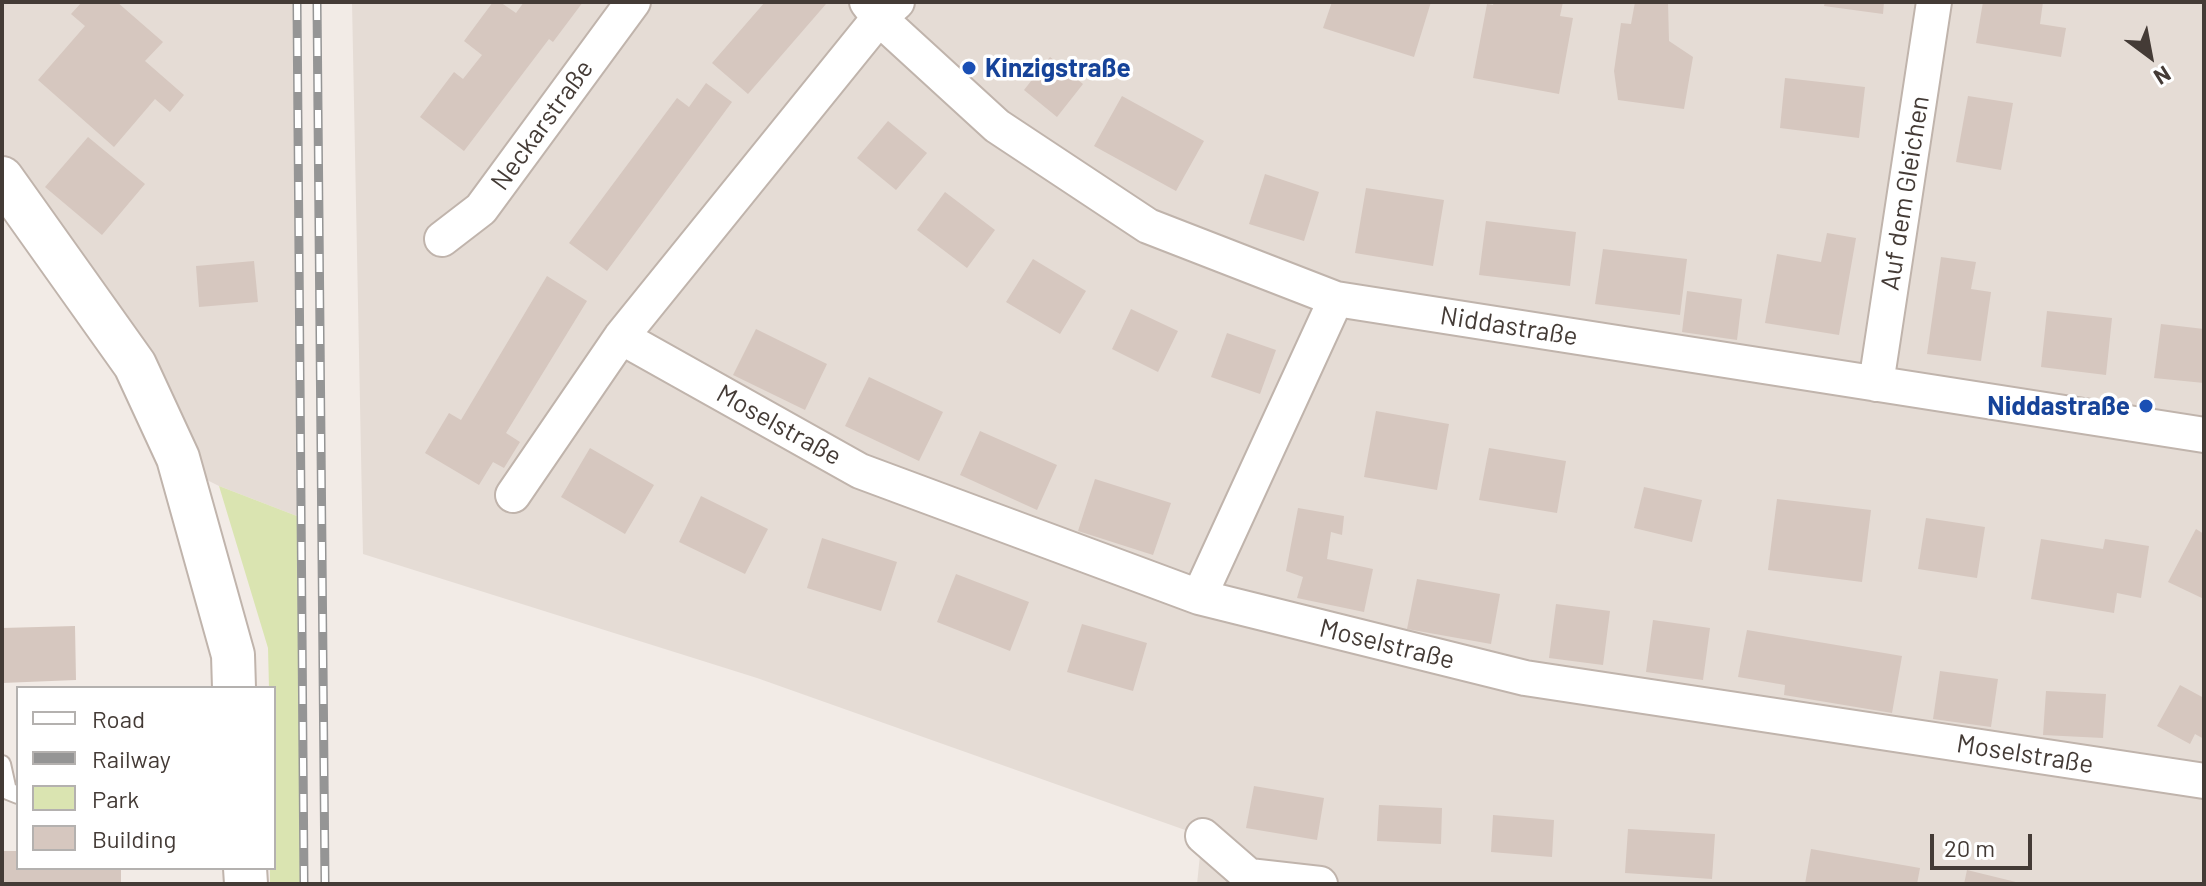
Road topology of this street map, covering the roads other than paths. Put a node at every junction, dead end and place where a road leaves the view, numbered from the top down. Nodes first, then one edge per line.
1 (633, 2) edge
2 (1934, 2) edge
3 (881, 7) edge
4 (2, 178) edge
5 (442, 239) dead end
6 (1336, 299) junction
7 (621, 337) junction
8 (1876, 384) junction
9 (2204, 435) edge
10 (513, 495) dead end
11 (1199, 597) junction
12 (234, 686) edge
13 (2, 764) edge
14 (2204, 781) edge
15 (16, 794) edge
16 (1203, 836) dead end
17 (1320, 884) edge

1 - 5 street, Neckarstraße
2 - 8 street, Auf dem Gleichen
3 - 6 street, Niddastraße
3 - 7 street
4 - 12 street
6 - 8 street, Niddastraße
6 - 11 street
7 - 10 street
7 - 11 street, Moselstraße
8 - 9 street, Niddastraße
11 - 14 street, Moselstraße
13 - 15 lane
16 - 17 street

